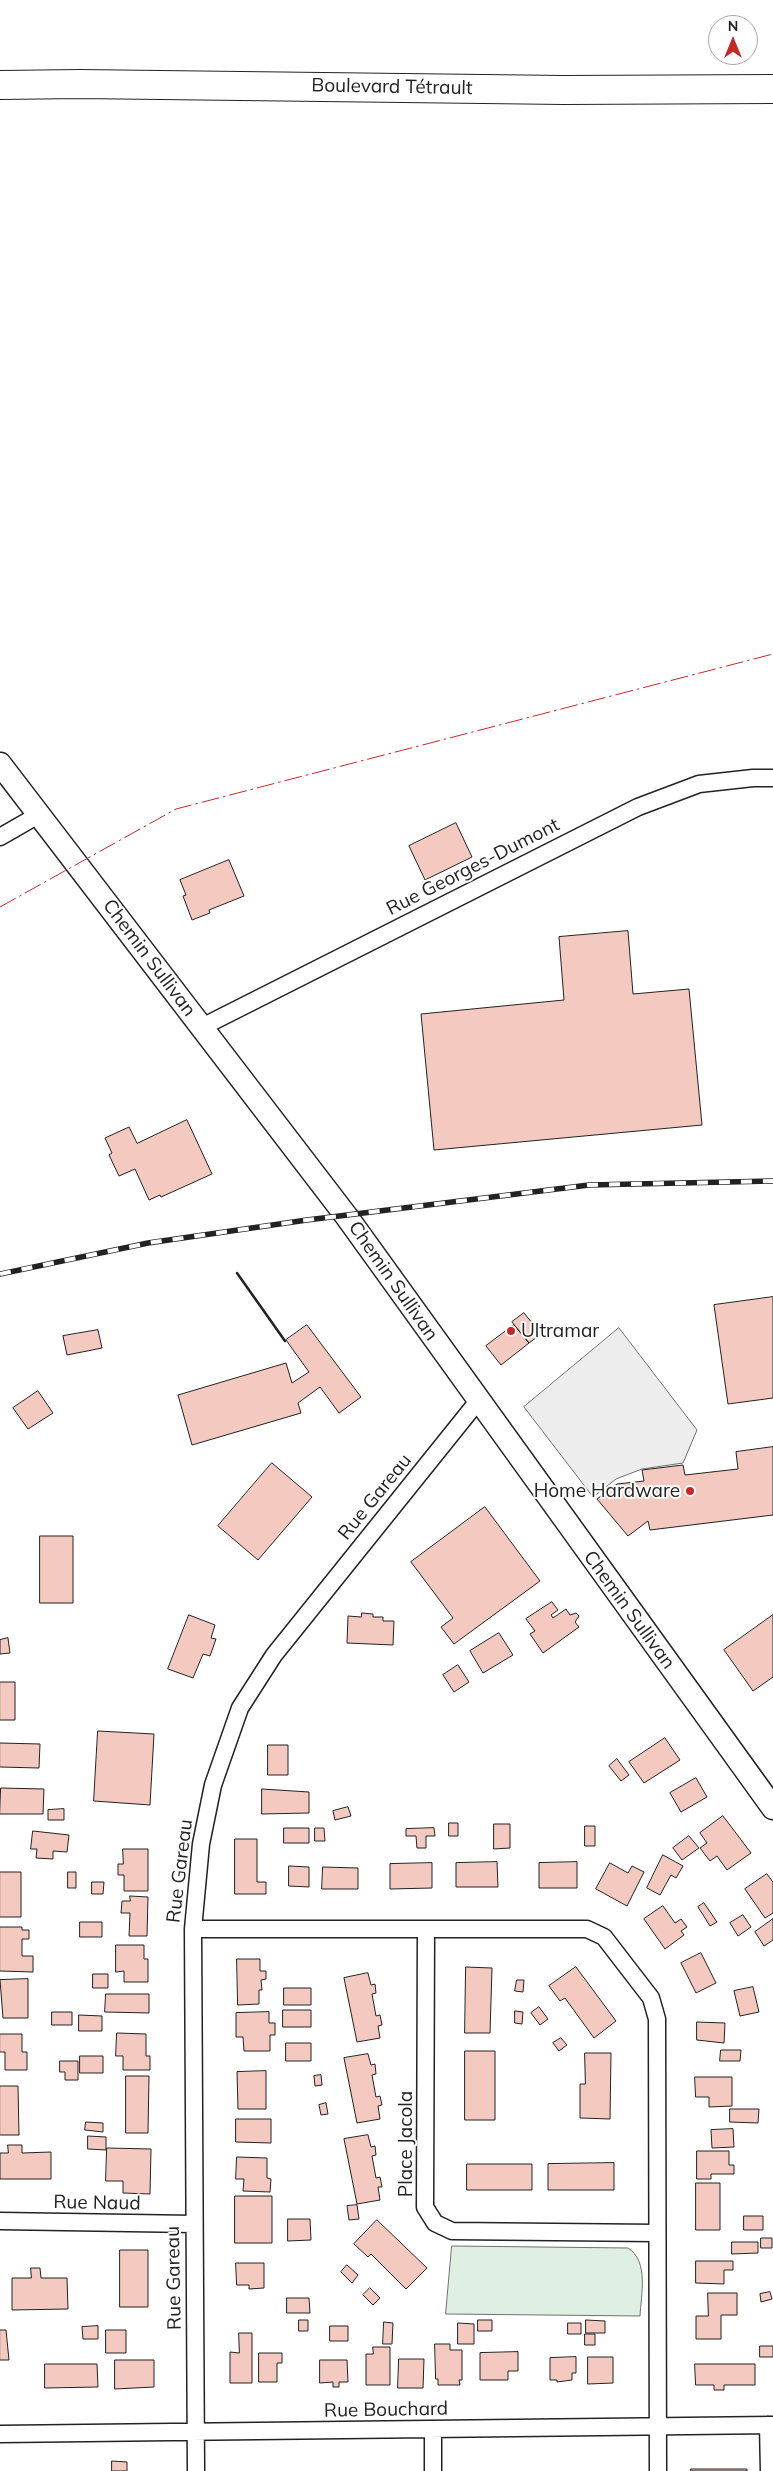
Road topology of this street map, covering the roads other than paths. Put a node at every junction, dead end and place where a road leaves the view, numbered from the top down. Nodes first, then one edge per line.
1 (4, 84) edge
2 (773, 89) edge
3 (0, 764) edge
4 (773, 778) edge
5 (40, 814) junction
6 (0, 837) edge
7 (202, 1027) junction
8 (478, 1401) junction
9 (773, 1808) edge
10 (193, 1929) junction
11 (426, 1930) junction
12 (0, 2221) edge
13 (194, 2224) junction
14 (656, 2233) junction
15 (771, 2425) edge
16 (658, 2426) junction
17 (433, 2429) junction
18 (196, 2433) junction
19 (0, 2434) edge
20 (196, 2471) edge
21 (433, 2471) edge
22 (658, 2471) edge
23 (769, 2471) edge

1 - 2 highway, Boulevard Tétrault
3 - 5 main road, Chemin Sullivan
4 - 7 street, Rue Georges-Dumont
5 - 6 street
5 - 7 main road, Chemin Sullivan
7 - 8 main road, Chemin Sullivan
8 - 9 main road, Chemin Sullivan
8 - 10 street, Rue Gareau
10 - 11 street
10 - 13 street, Rue Gareau
11 - 14 street
11 - 14 street, Place Jacola
12 - 13 street, Rue Naud
13 - 18 street, Rue Gareau
14 - 16 street
15 - 16 street, Rue Bouchard
15 - 23 street
16 - 17 street, Rue Bouchard
16 - 22 street
17 - 18 street, Rue Bouchard
17 - 21 street
18 - 19 street, Rue Bouchard
18 - 20 street, Rue Gareau

